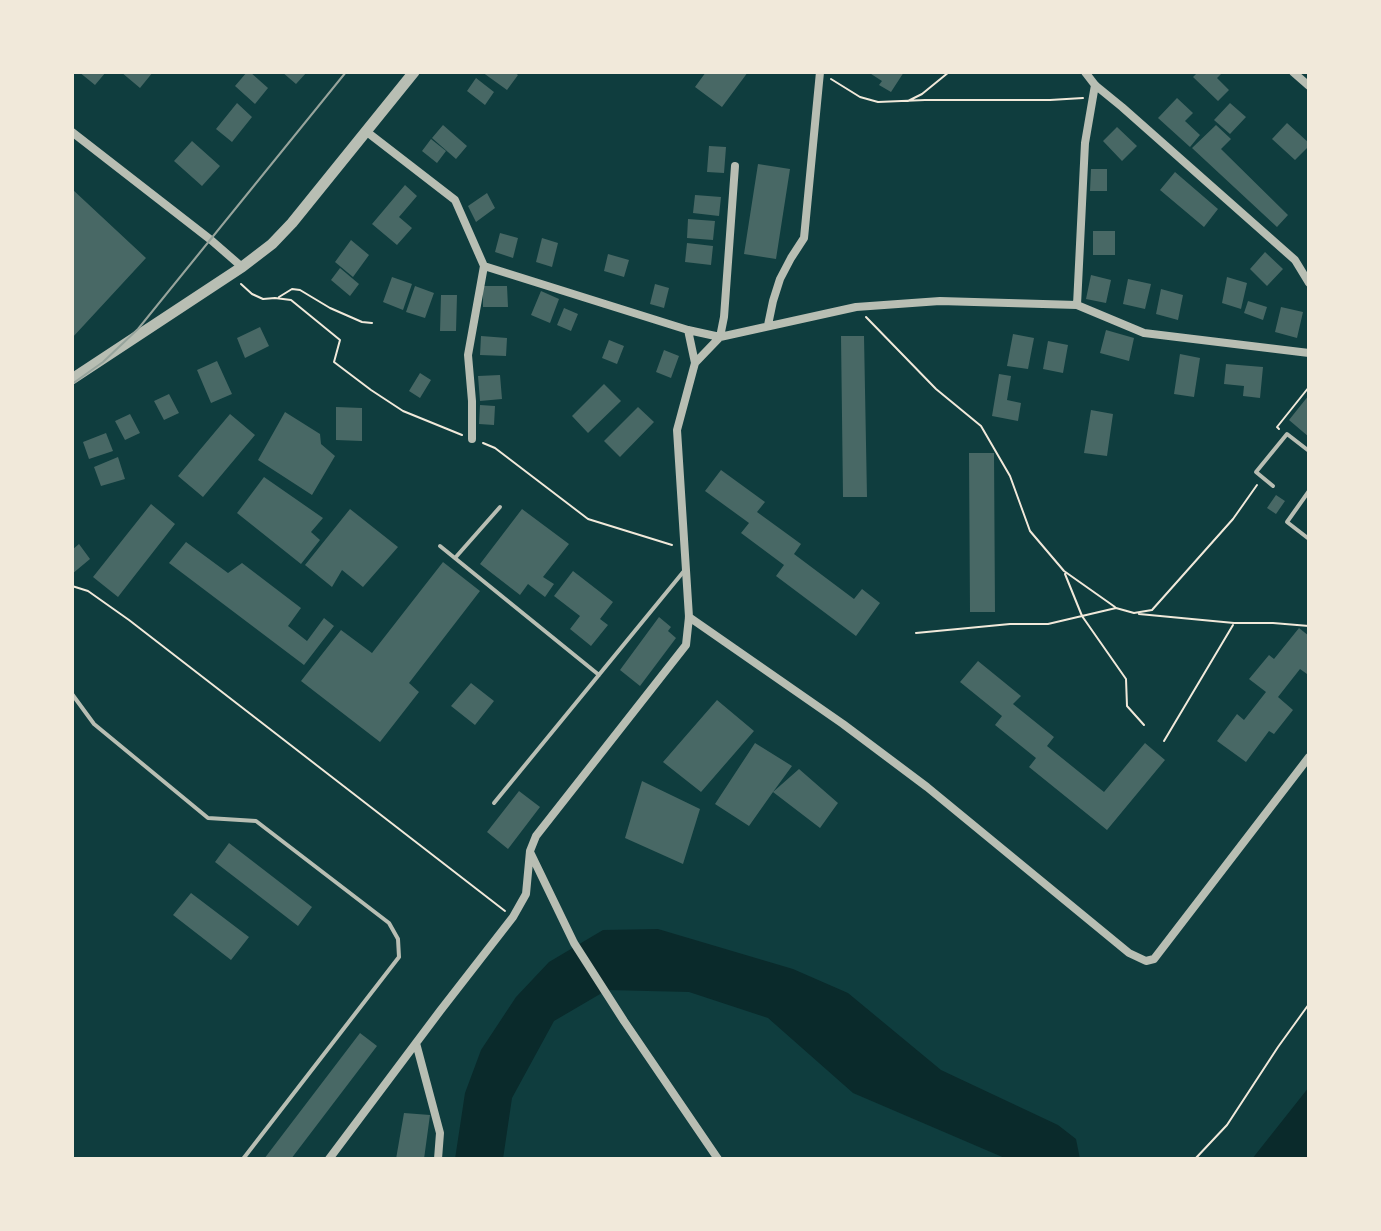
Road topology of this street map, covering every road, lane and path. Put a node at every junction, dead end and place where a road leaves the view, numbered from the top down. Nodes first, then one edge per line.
1 (414, 72) edge
2 (820, 72) edge
3 (949, 72) edge
4 (1085, 72) edge
5 (1293, 72) edge
6 (1095, 85) junction
7 (1309, 86) edge
8 (1094, 97) junction
9 (907, 101) junction
10 (72, 132) edge
11 (367, 132) junction
12 (735, 166) dead end
13 (484, 266) junction
14 (242, 267) junction
15 (230, 275) junction
16 (1309, 283) edge
17 (275, 298) junction
18 (1077, 305) junction
19 (856, 307) junction
20 (372, 323) dead end
21 (768, 325) junction
22 (688, 330) junction
23 (720, 337) junction
24 (1309, 353) edge
25 (695, 363) junction
26 (72, 379) edge
27 (1309, 387) edge
28 (1287, 434) junction
29 (472, 439) junction
30 (1309, 451) edge
31 (1263, 477) junction
32 (1273, 486) dead end
33 (1309, 491) edge
34 (500, 507) dead end
35 (1309, 539) edge
36 (440, 546) dead end
37 (685, 549) junction
38 (455, 558) junction
39 (686, 569) junction
40 (1064, 571) junction
41 (72, 586) edge
42 (1116, 608) junction
43 (1134, 613) junction
44 (1082, 616) junction
45 (689, 617) junction
46 (1234, 623) junction
47 (1309, 626) edge
48 (916, 633) dead end
49 (599, 675) junction
50 (72, 694) edge
51 (1144, 725) dead end
52 (1164, 741) dead end
53 (1309, 757) edge
54 (494, 803) dead end
55 (530, 851) junction
56 (513, 917) junction
57 (1309, 1004) edge
58 (416, 1043) junction
59 (243, 1159) edge
60 (329, 1159) edge
61 (438, 1159) edge
62 (718, 1159) edge
63 (1195, 1159) edge

1 - 11 street
2 - 9 path
2 - 21 street
3 - 9 path
4 - 6 street
5 - 7 street
6 - 8 street
6 - 16 street
8 - 9 path
8 - 18 street
10 - 14 street
11 - 13 street
11 - 14 street
12 - 23 street
13 - 22 street
13 - 29 street
14 - 15 street
15 - 17 path
15 - 26 street
17 - 20 path
17 - 29 path
18 - 19 street
18 - 24 street
19 - 21 street
19 - 40 path
21 - 23 street
22 - 23 street
22 - 25 street
23 - 25 street
25 - 37 street
27 - 28 path
28 - 30 lane
28 - 31 lane
29 - 37 path
31 - 32 lane
31 - 43 path
33 - 35 lane
34 - 38 lane
36 - 38 lane
37 - 39 street
38 - 49 lane
39 - 45 street
39 - 49 lane
40 - 42 path
40 - 44 path
41 - 56 path
42 - 43 path
42 - 44 path
43 - 46 path
44 - 48 path
44 - 51 path
45 - 53 street
45 - 55 street
46 - 47 path
46 - 52 path
49 - 54 lane
50 - 59 lane
55 - 56 street
55 - 62 street
56 - 58 street
57 - 63 path
58 - 60 street
58 - 61 street

